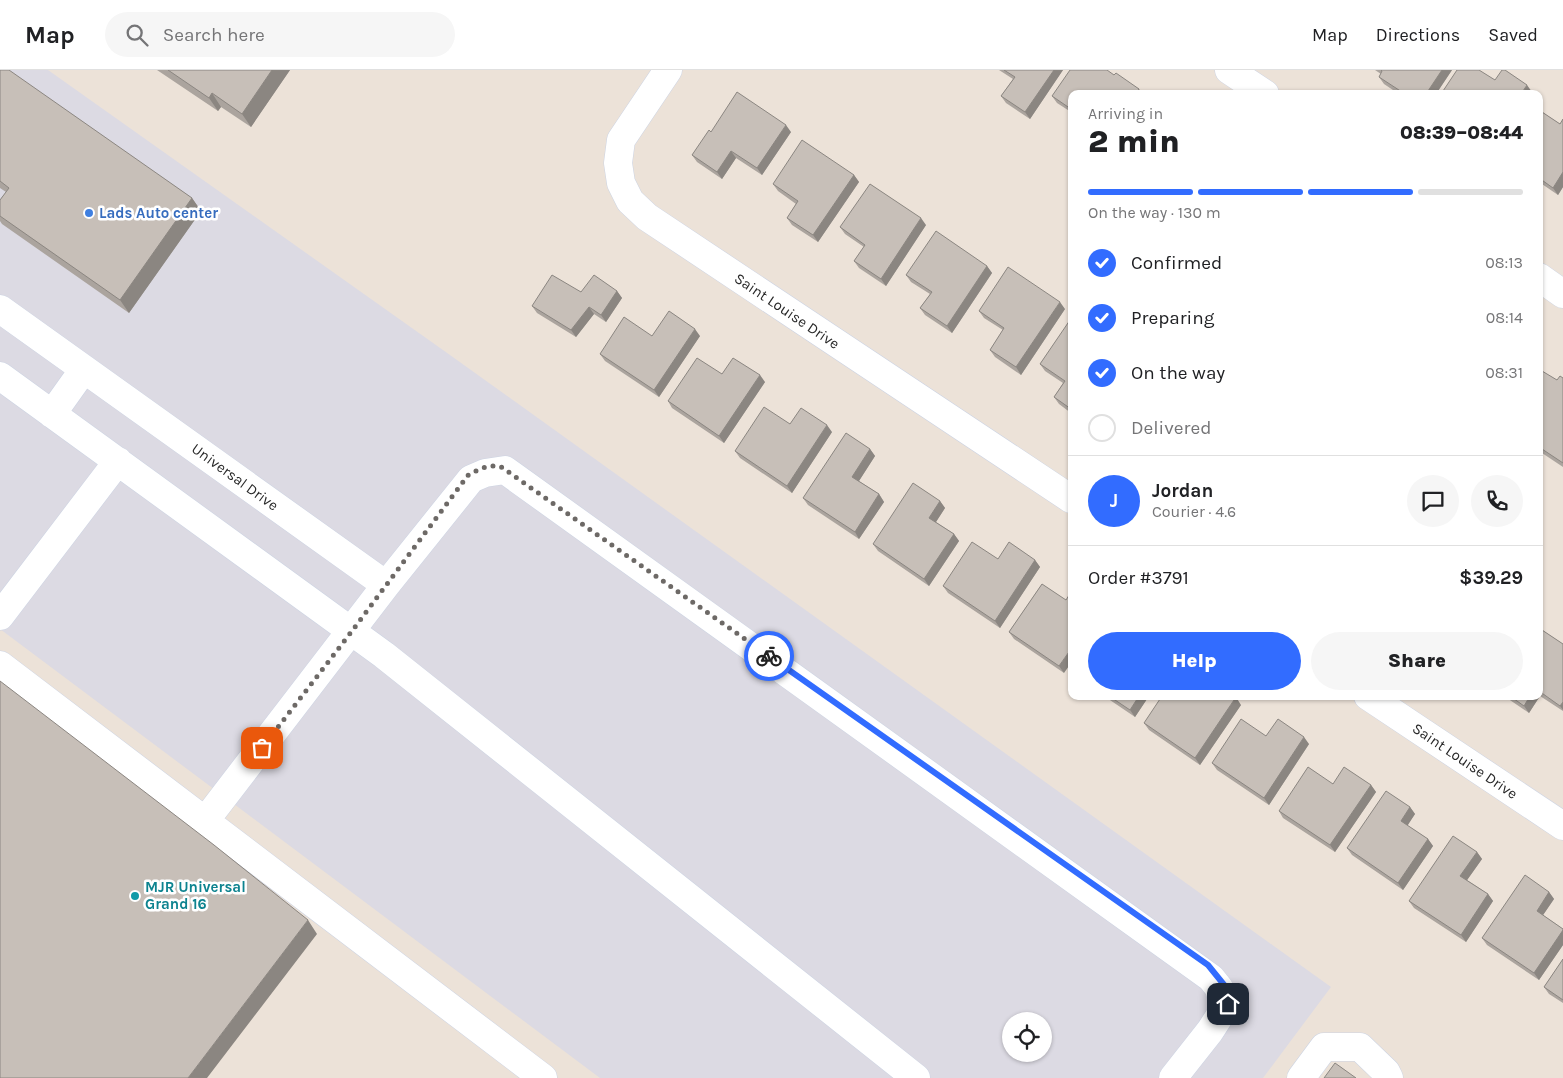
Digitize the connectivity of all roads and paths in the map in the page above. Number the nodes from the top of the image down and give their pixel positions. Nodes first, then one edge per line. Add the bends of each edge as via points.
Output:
1 (668, 70) edge
2 (1230, 70) edge
3 (1259, 90) edge
4 (1543, 280) edge
5 (1563, 294) edge
6 (0, 309) edge
7 (84, 369) junction
8 (0, 376) edge
9 (52, 414) junction
10 (118, 461) junction
11 (1068, 498) edge
12 (386, 585) junction
13 (0, 616) edge
14 (352, 631) junction
15 (0, 665) edge
16 (1374, 700) edge
17 (205, 821) junction
18 (1563, 826) edge
19 (543, 1078) edge
20 (916, 1078) edge
21 (1172, 1078) edge
22 (1301, 1078) edge
23 (1389, 1078) edge

1 - 11 street, Saint Louise Drive via 621,140 618,163 621,183 630,201 646,217
2 - 3 street
4 - 5 street
6 - 7 street, Universal Drive
7 - 9 street
7 - 12 street, Universal Drive
8 - 9 street
9 - 10 street
10 - 13 street
10 - 14 street
12 - 14 street
12 - 21 street via 471,479 505,470 1211,978 1222,999 1220,1014
14 - 17 street
14 - 20 street
15 - 17 street
16 - 18 street, Saint Louise Drive
17 - 19 street
22 - 23 street via 1324,1047 1360,1047

